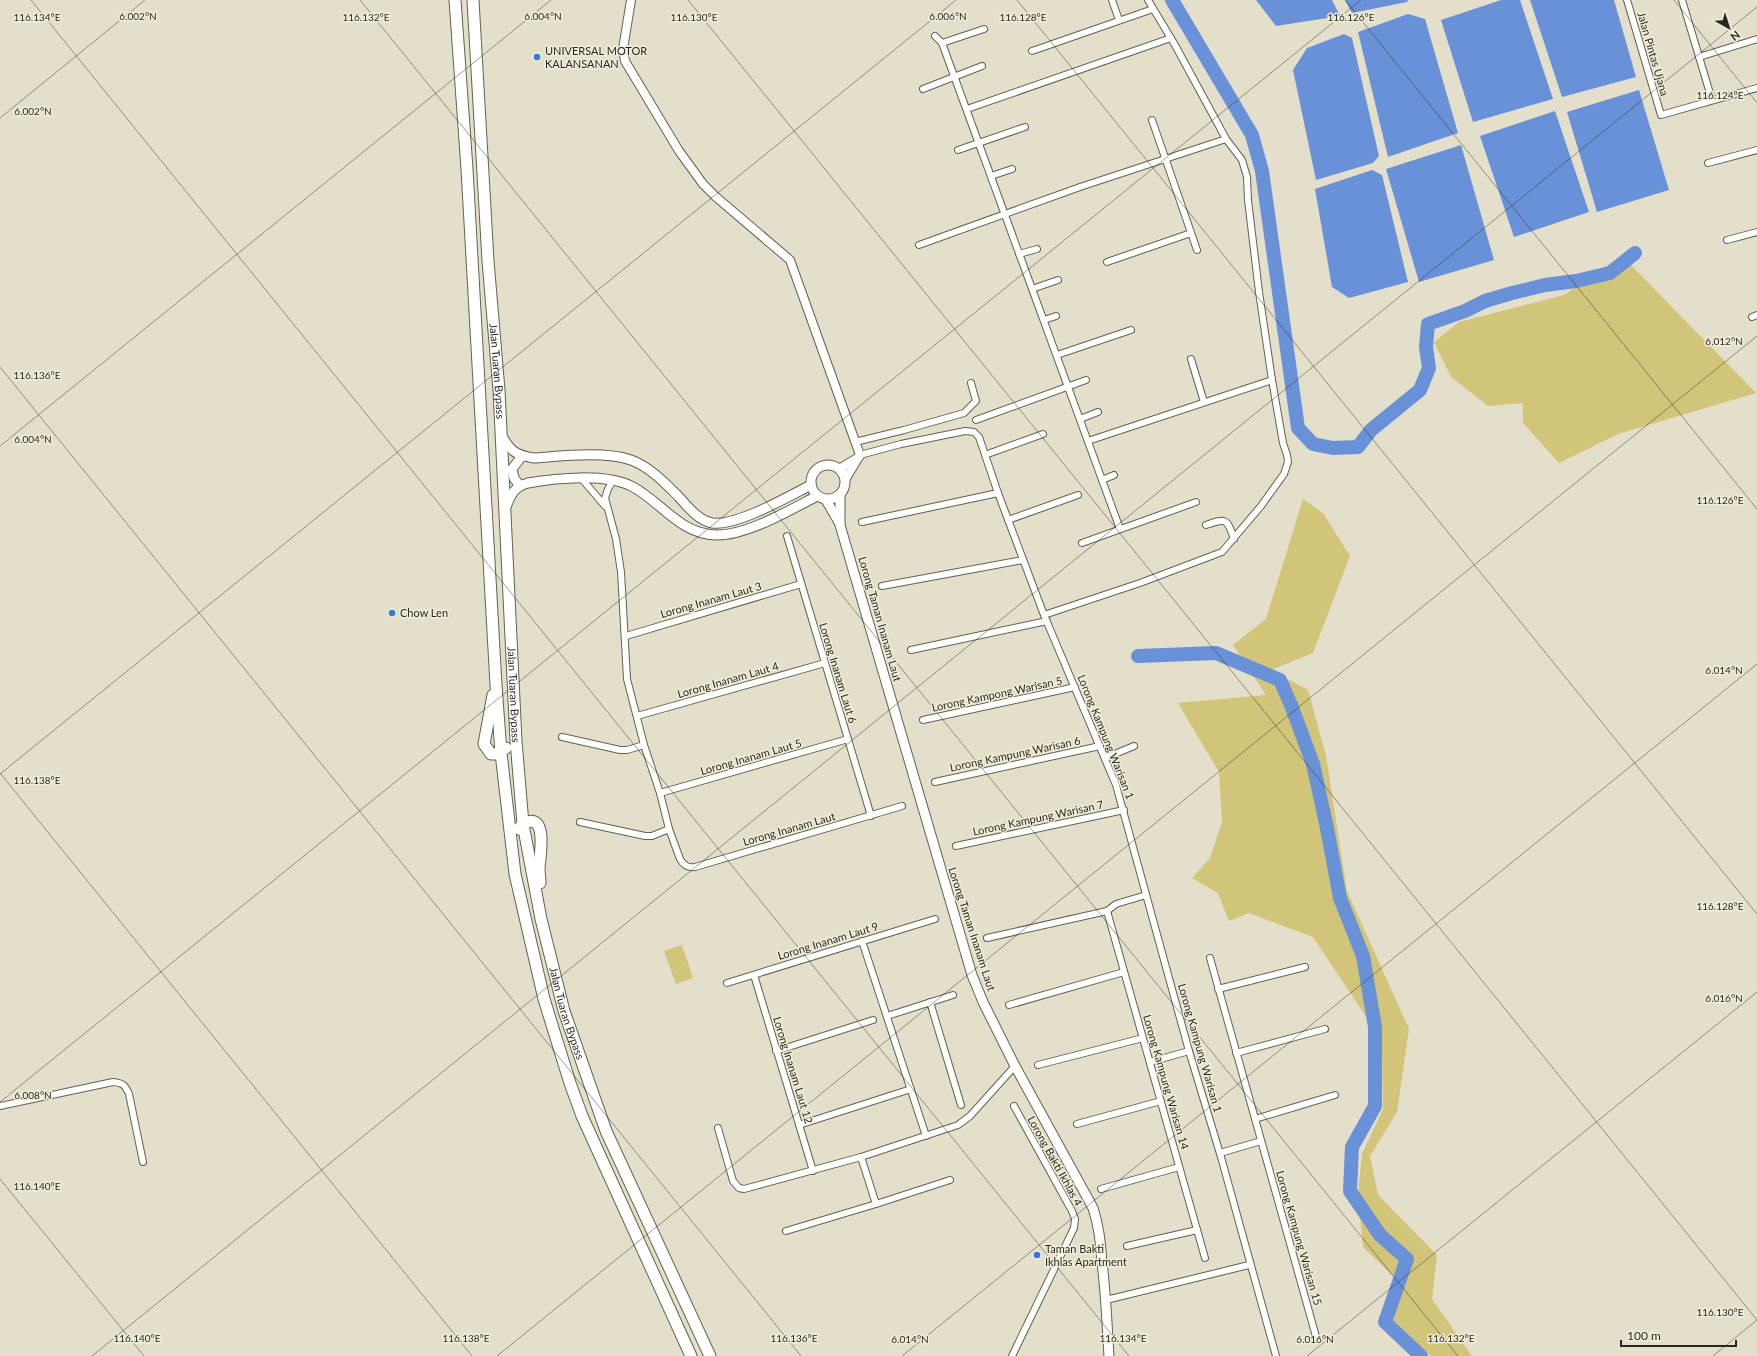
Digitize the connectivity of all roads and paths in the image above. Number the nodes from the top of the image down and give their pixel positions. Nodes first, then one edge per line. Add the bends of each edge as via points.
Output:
1 (455, 0) edge
2 (473, 0) edge
3 (631, 0) edge
4 (1112, 0) edge
5 (1148, 0) edge
6 (1627, 0) edge
7 (1682, 0) edge
8 (1153, 9) junction
9 (1119, 20) junction
10 (984, 29) dead end
11 (935, 36) dead end
12 (1171, 38) junction
13 (1757, 38) edge
14 (942, 43) junction
15 (1032, 51) dead end
16 (1699, 57) junction
17 (982, 66) dead end
18 (954, 77) junction
19 (1757, 88) edge
20 (924, 89) dead end
21 (1712, 100) junction
22 (967, 109) junction
23 (1152, 120) dead end
24 (1026, 126) dead end
25 (1226, 139) junction
26 (979, 143) junction
27 (958, 150) dead end
28 (1757, 150) edge
29 (1166, 159) junction
30 (1708, 163) dead end
31 (1012, 168) dead end
32 (991, 176) junction
33 (1004, 213) junction
34 (1757, 232) edge
35 (1191, 233) junction
36 (1727, 240) dead end
37 (919, 245) dead end
38 (1037, 249) dead end
39 (1197, 250) dead end
40 (1019, 254) junction
41 (1107, 262) dead end
42 (1058, 280) dead end
43 (1032, 289) junction
44 (1056, 316) dead end
45 (1044, 320) junction
46 (1131, 330) dead end
47 (1057, 355) junction
48 (1191, 359) dead end
49 (1086, 380) dead end
50 (1272, 380) junction
51 (971, 383) dead end
52 (1068, 388) junction
53 (1204, 402) junction
54 (1098, 412) dead end
55 (1080, 419) junction
56 (976, 420) dead end
57 (500, 431) junction
58 (1043, 434) dead end
59 (1088, 441) junction
60 (855, 442) junction
61 (985, 455) junction
62 (522, 456) junction
63 (860, 456) junction
64 (839, 469) junction
65 (1114, 476) dead end
66 (581, 478) junction
67 (845, 480) junction
68 (1102, 480) junction
69 (613, 481) junction
70 (811, 485) junction
71 (520, 486) junction
72 (998, 494) junction
73 (840, 495) junction
74 (1078, 495) dead end
75 (817, 496) junction
76 (826, 500) junction
77 (1196, 502) dead end
78 (506, 507) junction
79 (606, 507) junction
80 (1008, 520) junction
81 (862, 522) dead end
82 (840, 525) junction
83 (1206, 525) dead end
84 (1120, 529) junction
85 (787, 536) dead end
86 (1234, 539) junction
87 (1082, 543) dead end
88 (1023, 560) junction
89 (801, 584) junction
90 (882, 586) dead end
91 (1045, 618) junction
92 (626, 636) junction
93 (911, 650) dead end
94 (825, 663) junction
95 (496, 685) junction
96 (1075, 687) junction
97 (637, 716) junction
98 (923, 720) dead end
99 (562, 736) dead end
100 (848, 739) junction
101 (516, 741) junction
102 (644, 744) junction
103 (1100, 746) junction
104 (1134, 746) dead end
105 (501, 752) junction
106 (1105, 758) junction
107 (935, 782) dead end
108 (660, 793) junction
109 (902, 806) dead end
110 (1124, 810) junction
111 (871, 816) junction
112 (580, 822) dead end
113 (523, 824) junction
114 (669, 829) junction
115 (956, 846) dead end
116 (515, 874) junction
117 (1146, 895) junction
118 (1107, 911) junction
119 (935, 918) dead end
120 (541, 919) junction
121 (987, 938) dead end
122 (862, 941) junction
123 (1210, 958) dead end
124 (1305, 967) dead end
125 (1124, 972) junction
126 (754, 975) junction
127 (726, 983) dead end
128 (1218, 989) junction
129 (952, 995) dead end
130 (930, 1002) junction
131 (1009, 1005) dead end
132 (887, 1016) junction
133 (873, 1020) dead end
134 (1324, 1029) dead end
135 (1143, 1038) junction
136 (776, 1051) junction
137 (1189, 1051) junction
138 (1236, 1053) junction
139 (1150, 1062) junction
140 (1038, 1065) dead end
141 (1015, 1066) junction
142 (911, 1089) junction
143 (1335, 1095) dead end
144 (1161, 1101) junction
145 (961, 1105) dead end
146 (0, 1106) edge
147 (1014, 1106) dead end
148 (1255, 1119) junction
149 (1077, 1124) dead end
150 (799, 1125) junction
151 (718, 1128) dead end
152 (926, 1136) junction
153 (1261, 1141) junction
154 (1220, 1153) junction
155 (861, 1157) junction
156 (143, 1162) dead end
157 (1179, 1168) junction
158 (813, 1171) junction
159 (950, 1180) dead end
160 (1101, 1189) dead end
161 (876, 1204) junction
162 (1197, 1230) junction
163 (786, 1231) dead end
164 (1127, 1246) dead end
165 (1205, 1258) dead end
166 (1250, 1265) junction
167 (1106, 1300) junction
168 (1317, 1340) dead end
169 (691, 1356) edge
170 (710, 1356) edge
171 (1012, 1356) edge
172 (1109, 1356) edge
173 (1276, 1356) edge

1 - 95 highway, Jalan Tuaran Bypass
2 - 57 highway, Jalan Tuaran Bypass
3 - 60 street via 623,49 625,61 679,151 703,184 790,260
4 - 9 street
5 - 8 street
6 - 21 street, Jalan Pintas Ujana via 1661,115
7 - 16 street
8 - 9 street
8 - 12 street
9 - 15 street
10 - 14 street
11 - 14 street
12 - 22 street
12 - 25 street
13 - 16 street
14 - 18 street
16 - 21 street
17 - 18 street
18 - 20 street
18 - 22 street
19 - 21 street
22 - 26 street
23 - 29 street
24 - 26 street
25 - 29 street
25 - 50 street via 1242,160 1247,177 1259,292
26 - 27 street
26 - 32 street
28 - 30 street
29 - 33 street
29 - 35 street
31 - 32 street
32 - 33 street
33 - 37 street
33 - 40 street
34 - 36 street
35 - 39 street
35 - 41 street
38 - 40 street
40 - 43 street
42 - 43 street
43 - 45 street
44 - 45 street
45 - 47 street
46 - 47 street
47 - 52 street
48 - 53 street
49 - 52 street
50 - 53 street
50 - 86 street via 1287,455 1287,468
51 - 60 street via 976,401 964,412
52 - 55 street
52 - 56 street
53 - 59 street
54 - 55 street
55 - 59 street
57 - 62 main road via 510,448
57 - 78 highway, Jalan Tuaran Bypass
58 - 61 street
59 - 68 street
60 - 63 street
61 - 63 street, Lorong Kampung Warisan 1 via 979,437 971,431
61 - 72 street, Lorong Kampung Warisan 1
62 - 70 main road via 534,458 609,455 631,460 650,470 696,516 712,523 730,522
62 - 71 main road via 512,469 514,478
63 - 64 street, Lorong Kampung Warisan 1
63 - 67 street
64 - 67 main road
64 - 70 main road via 829,465 819,467 812,474
65 - 68 street
66 - 69 main road
66 - 71 main road via 539,481
66 - 79 street
67 - 73 main road
68 - 84 street
69 - 75 main road via 633,487 692,530 714,535 747,529
69 - 79 street via 606,493
70 - 75 main road
71 - 78 main road via 510,495
72 - 80 street, Lorong Kampung Warisan 1
72 - 81 street
73 - 76 main road
73 - 82 main road, Lorong Taman Inanam Laut
74 - 80 street
75 - 76 main road
76 - 82 main road
77 - 84 street
78 - 101 highway, Jalan Tuaran Bypass
79 - 92 street via 621,572
80 - 88 street, Lorong Kampung Warisan 1
82 - 141 main road, Lorong Taman Inanam Laut via 968,963 983,1002
83 - 86 street via 1220,520 1226,521
84 - 87 street
85 - 89 street, Lorong Inanam Laut 6
86 - 91 street via 1227,548 1216,555
88 - 90 street
88 - 91 street, Lorong Kampung Warisan 1
89 - 92 street, Lorong Inanam Laut 3
89 - 94 street, Lorong Inanam Laut 6
91 - 93 street
91 - 96 street, Lorong Kampung Warisan 1
92 - 97 street via 627,679
94 - 97 street, Lorong Inanam Laut 4
94 - 100 street, Lorong Inanam Laut 6
95 - 105 highway, Jalan Tuaran Bypass
95 - 105 highway via 484,744 491,754
96 - 98 street, Lorong Kampong Warisan 5
96 - 103 street, Lorong Kampung Warisan 1
97 - 102 street
99 - 102 street via 620,750
100 - 108 street, Lorong Inanam Laut 5
100 - 111 street, Lorong Inanam Laut 6
101 - 105 highway
101 - 113 highway, Jalan Tuaran Bypass
102 - 108 street
103 - 106 street, Lorong Kampung Warisan 1
103 - 107 street, Lorong Kampung Warisan 6
104 - 106 street
105 - 116 highway, Jalan Tuaran Bypass
106 - 110 street, Lorong Kampung Warisan 1
108 - 114 street
109 - 111 street, Lorong Inanam Laut
110 - 115 street, Lorong Kampung Warisan 7
110 - 117 street, Lorong Kampung Warisan 1
111 - 114 street, Lorong Inanam Laut via 696,867 686,866 680,860
112 - 114 street via 645,836
113 - 116 highway via 518,830
113 - 120 highway, Jalan Tuaran Bypass
113 - 120 highway via 532,821 537,825 542,840 539,869
116 - 169 highway, Jalan Tuaran Bypass via 544,999 570,1083 591,1137
117 - 118 street via 1116,904
117 - 137 street, Lorong Kampung Warisan 1
118 - 121 street
118 - 125 street, Lorong Kampung Warisan 14
119 - 122 street, Lorong Inanam Laut 9
120 - 170 highway, Jalan Tuaran Bypass via 564,1011 606,1131
122 - 126 street, Lorong Inanam Laut 9
122 - 132 street
123 - 128 street, Lorong Kampung Warisan 15
124 - 128 street
125 - 131 street
125 - 135 street, Lorong Kampung Warisan 14
126 - 127 street, Lorong Inanam Laut 9
126 - 136 street, Lorong Inanam Laut 12
128 - 138 street, Lorong Kampung Warisan 15
129 - 130 street
130 - 132 street
130 - 145 street
132 - 142 street
133 - 136 street
134 - 138 street
135 - 139 street, Lorong Kampung Warisan 14
135 - 140 street
136 - 150 street, Lorong Inanam Laut 12
137 - 139 street
137 - 154 street, Lorong Kampung Warisan 1
138 - 148 street, Lorong Kampung Warisan 15
139 - 144 street, Lorong Kampung Warisan 14
141 - 152 street via 964,1121 952,1128
141 - 167 main road, Lorong Taman Inanam Laut via 1093,1208 1099,1233
142 - 150 street
142 - 152 street
143 - 148 street
144 - 149 street
144 - 157 street, Lorong Kampung Warisan 14
146 - 156 street via 113,1082 121,1083 129,1094
147 - 171 street, Lorong Bakti Ikhlas 4 via 1075,1218 1074,1228
148 - 153 street, Lorong Kampung Warisan 15
150 - 158 street, Lorong Inanam Laut 12
151 - 158 street via 736,1186 744,1189
152 - 155 street
153 - 154 street
153 - 168 street, Lorong Kampung Warisan 15
154 - 166 street, Lorong Kampung Warisan 1
155 - 158 street
155 - 161 street
157 - 160 street
157 - 162 street, Lorong Kampung Warisan 14
159 - 161 street
161 - 163 street
162 - 164 street
162 - 165 street, Lorong Kampung Warisan 14
166 - 167 street
166 - 173 street, Lorong Kampung Warisan 1
167 - 172 main road, Lorong Taman Inanam Laut

